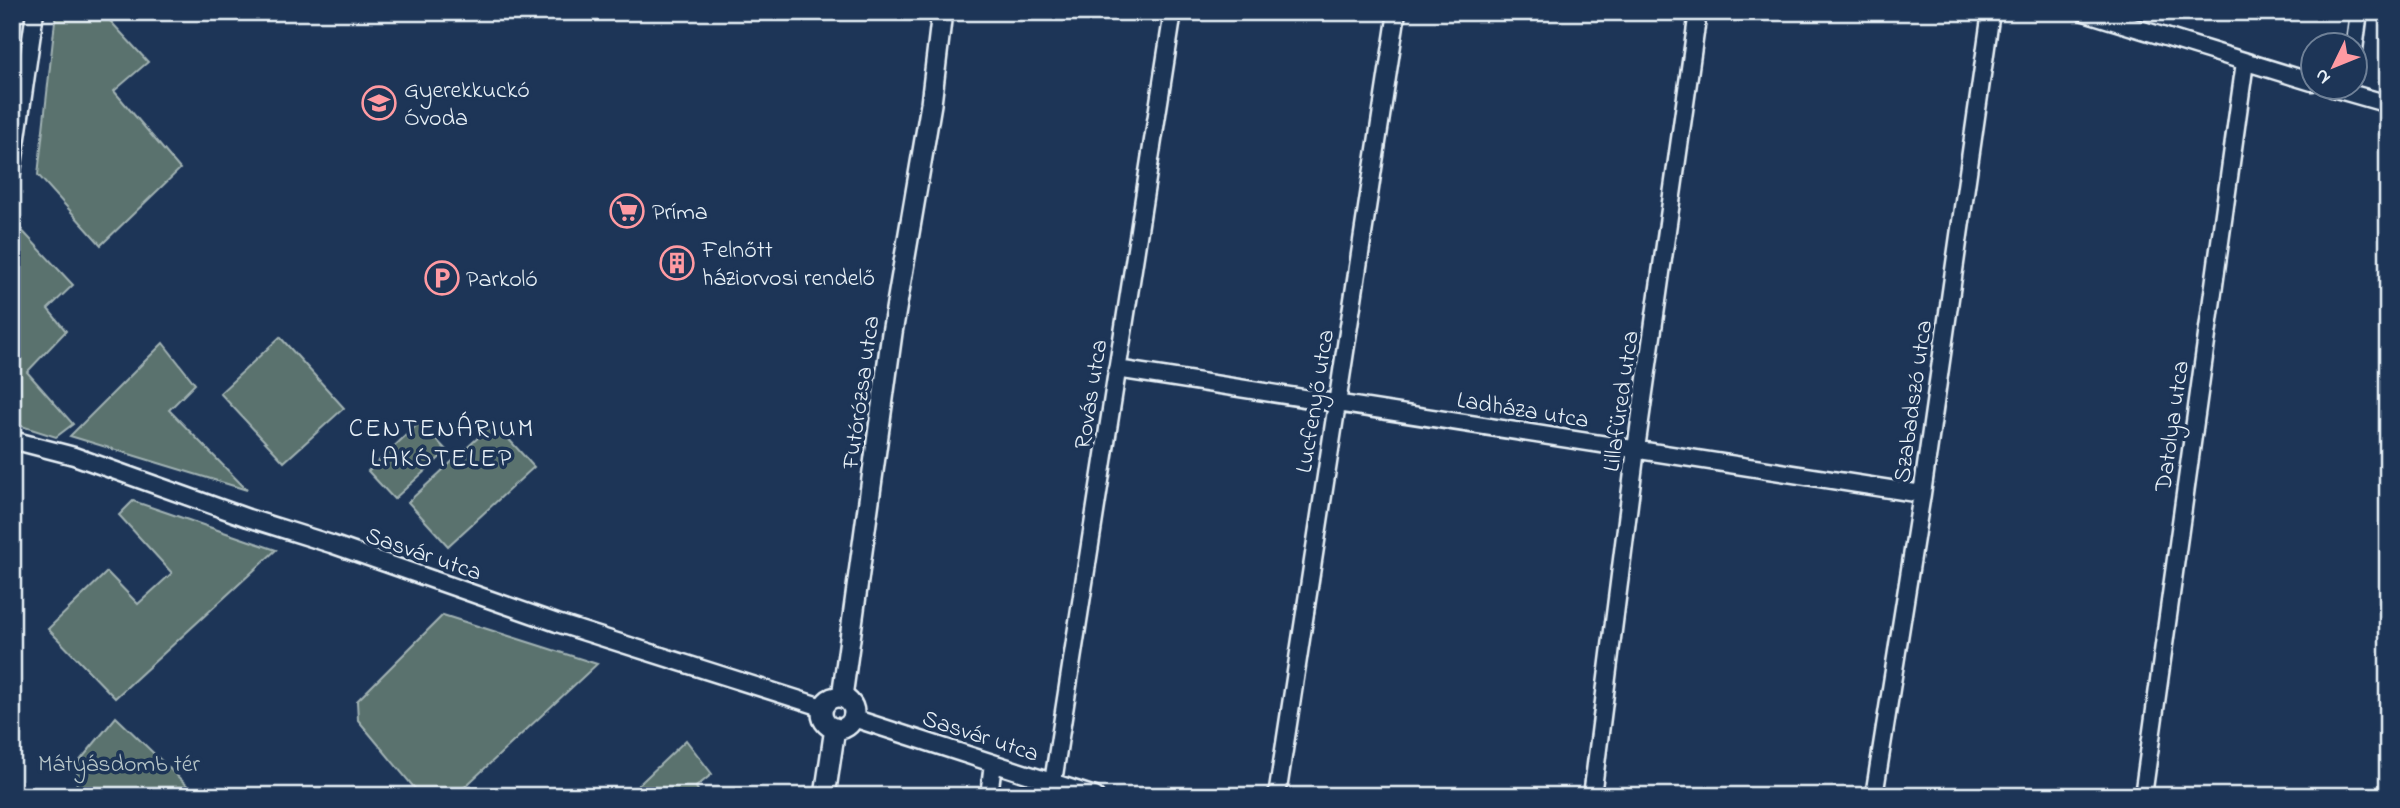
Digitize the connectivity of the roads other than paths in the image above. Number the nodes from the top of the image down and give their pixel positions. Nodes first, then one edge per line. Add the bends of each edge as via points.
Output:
1 (35, 12) edge
2 (942, 12) edge
3 (1173, 12) edge
4 (1397, 12) edge
5 (1698, 12) edge
6 (1991, 12) edge
7 (2084, 12) edge
8 (2359, 12) edge
9 (2126, 19) edge
10 (2356, 32) edge
11 (2245, 62) junction
12 (2298, 78) edge
13 (2368, 97) edge
14 (2388, 104) edge
15 (12, 172) edge
16 (1117, 369) junction
17 (1337, 403) junction
18 (12, 440) edge
19 (1636, 449) junction
20 (1922, 494) junction
21 (842, 697) junction
22 (822, 707) junction
23 (853, 718) junction
24 (835, 728) junction
25 (993, 763) junction
26 (1053, 782) junction
27 (825, 796) edge
28 (989, 796) edge
29 (1095, 796) edge
30 (1277, 796) edge
31 (1592, 796) edge
32 (1874, 796) edge
33 (2143, 796) edge

1 - 15 street
2 - 21 street, Futórózsa utca
3 - 16 street, Rovás utca
4 - 17 street, Lucfenyő utca
5 - 19 street, Lillafüred utca
6 - 20 street, Szabadszó utca
7 - 9 street
8 - 10 street
9 - 11 street
11 - 12 street
11 - 33 street, Datolya utca
13 - 14 street
16 - 17 street, Ladháza utca
16 - 26 street, Rovás utca
17 - 19 street, Ladháza utca
17 - 30 street, Lucfenyő utca
18 - 22 street, Sasvár utca via 74,456 557,623
19 - 20 street, Ladháza utca
19 - 31 street, Lillafüred utca
20 - 32 street, Szabadszó utca
21 - 22 street via 832,697
21 - 23 street via 851,703
22 - 24 street via 824,720
23 - 24 street via 848,725
23 - 25 street, Sasvár utca
24 - 27 street
25 - 26 street, Sasvár utca
25 - 28 street
26 - 29 street, Sasvár utca

